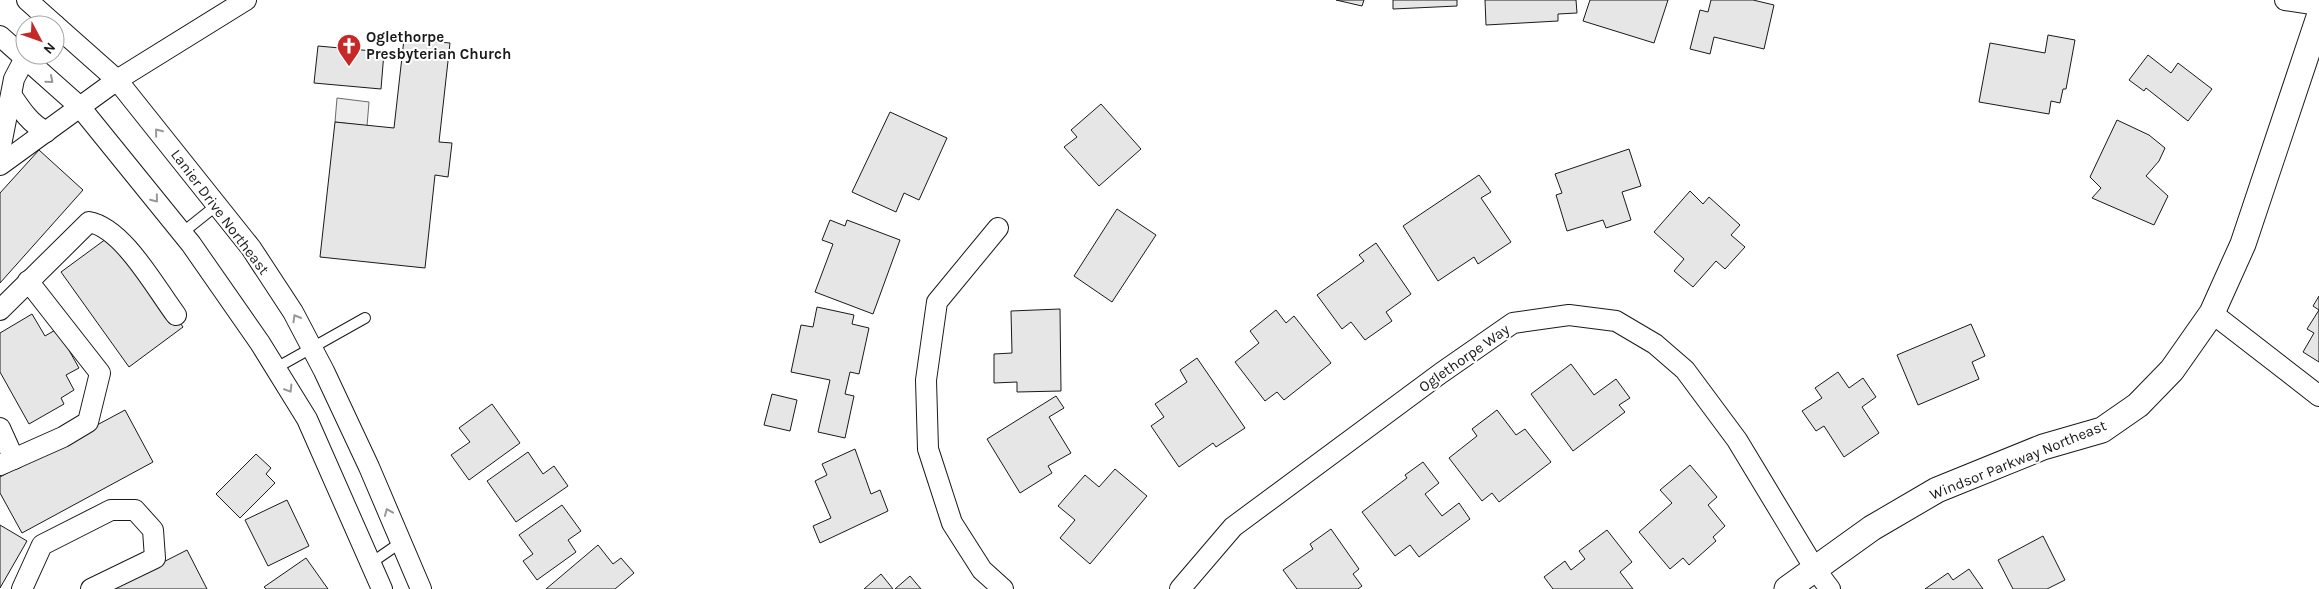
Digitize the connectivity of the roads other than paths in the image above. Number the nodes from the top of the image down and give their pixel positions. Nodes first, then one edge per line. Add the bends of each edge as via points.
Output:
1 (27, 0) edge
2 (246, 0) edge
3 (2285, 0) edge
4 (2319, 5) edge
5 (44, 15) edge
6 (2319, 17) edge
7 (65, 34) edge
8 (0, 36) edge
9 (15, 49) edge
10 (21, 65) edge
11 (33, 65) edge
12 (117, 80) junction
13 (12, 96) junction
14 (80, 107) junction
15 (46, 132) junction
16 (0, 150) edge
17 (0, 165) edge
18 (217, 205) junction
19 (998, 228) dead end
20 (182, 233) junction
21 (28, 281) junction
22 (0, 310) edge
23 (2212, 313) junction
24 (176, 315) dead end
25 (365, 318) dead end
26 (312, 348) junction
27 (276, 368) junction
28 (2319, 396) edge
29 (0, 428) edge
30 (7, 462) edge
31 (400, 544) junction
32 (370, 563) junction
33 (1815, 569) junction
34 (22, 589) edge
35 (91, 589) edge
36 (382, 589) edge
37 (421, 589) edge
38 (1003, 589) edge
39 (1180, 589) edge
40 (1787, 589) edge
41 (1830, 589) edge

1 - 5 street, Lanier Drive Northeast
2 - 12 street
3 - 4 street
6 - 23 street, Windsor Parkway Northeast via 2243,244
7 - 12 street, Lanier Drive Northeast
8 - 9 street
10 - 13 street via 14,79
11 -> 14 street
12 - 14 street
18 -> 12 street, Lanier Drive Northeast
13 - 15 street via 28,119
13 - 16 street
14 - 15 street
14 -> 20 street
15 - 17 street
18 - 20 lane
26 -> 18 street, Lanier Drive Northeast via 251,248
19 - 38 street via 937,302 926,380 928,450 952,523 982,570
20 - 27 street
21 - 22 street
21 - 24 street via 89,222 98,223 120,238
21 - 30 street via 100,373 88,422
23 - 28 street
23 - 33 street, Windsor Parkway Northeast via 2172,370 2138,405 2102,430 2044,448 1937,490 1872,528
25 - 26 lane
26 - 27 lane
31 -> 26 street, Lanier Drive Northeast via 369,467
27 -> 32 street via 308,419
29 - 30 street
31 - 32 lane
31 - 37 street, Lanier Drive Northeast
32 - 36 street
33 - 39 street, Oglethorpe Way via 1737,440 1685,370 1655,344 1616,321 1569,315 1513,322 1233,527
33 - 40 street, Windsor Parkway Northeast
33 - 41 street, Oglethorpe Way
34 - 35 street via 42,545 112,510 135,510 153,530 155,558

